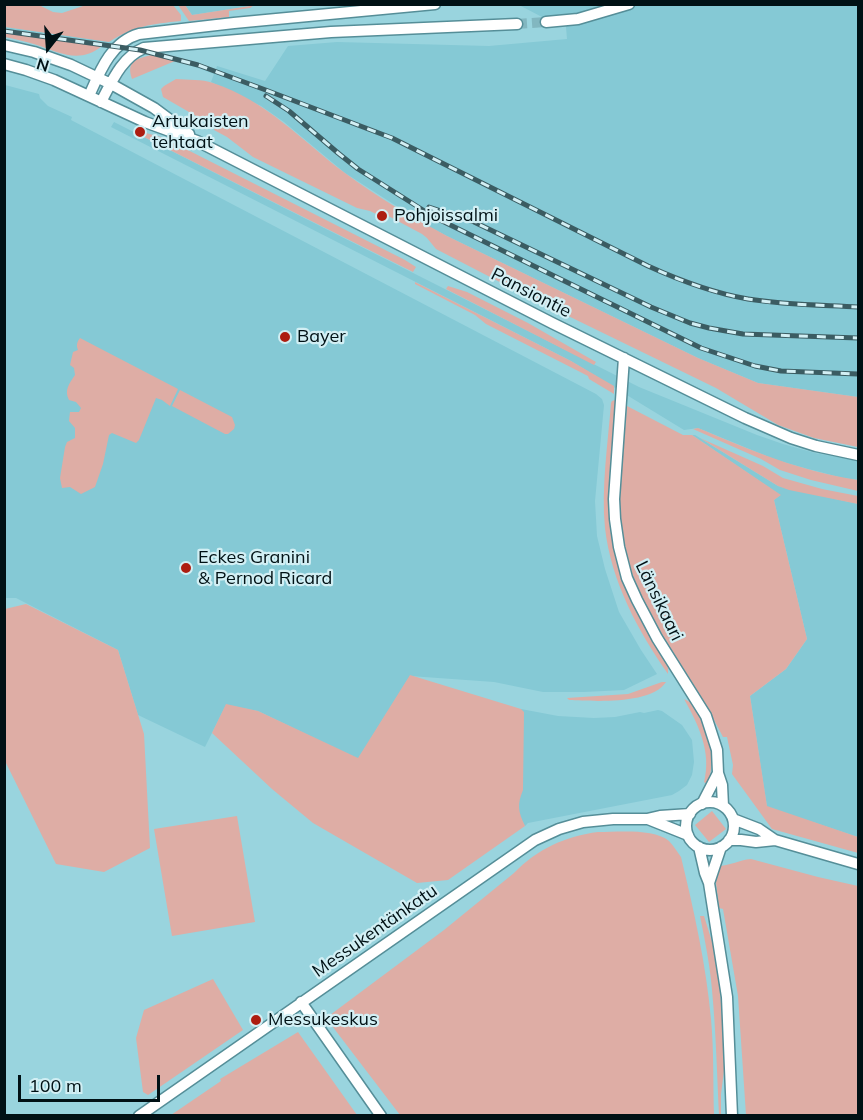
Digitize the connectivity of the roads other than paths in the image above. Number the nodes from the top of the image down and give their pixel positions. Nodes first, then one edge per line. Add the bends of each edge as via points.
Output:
1 (435, 4) edge
2 (629, 4) edge
3 (546, 22) tunnel mouth
4 (517, 24) tunnel mouth
5 (4, 45) edge
6 (4, 64) edge
7 (97, 77) junction
8 (111, 84) junction
9 (89, 96) junction
10 (101, 102) junction
11 (197, 141) junction
12 (624, 358) junction
13 (858, 455) edge
14 (718, 773) junction
15 (702, 804) junction
16 (723, 806) junction
17 (690, 814) junction
18 (647, 819) junction
19 (733, 819) junction
20 (688, 835) junction
21 (775, 840) junction
22 (725, 844) junction
23 (699, 847) junction
24 (858, 864) edge
25 (709, 883) junction
26 (301, 1002) junction
27 (139, 1116) edge
28 (381, 1116) edge
29 (732, 1116) edge

1 - 7 street via 139,34 120,43
2 - 3 street via 578,19
4 - 8 street via 332,32 154,46 133,54
5 - 7 street, Pansiontie via 49,57
6 - 9 street, Pansiontie via 40,74
7 - 8 street, Pansiontie
7 - 9 street
8 - 10 street
8 - 11 street, Pansiontie via 154,108
9 - 10 street, Pansiontie
10 - 11 street, Pansiontie
11 - 12 street, Pansiontie
12 - 13 street, Pansiontie via 782,434
12 - 14 street, Länsikaari via 615,498 620,555 643,613 706,716 717,750
14 - 15 street
14 - 16 street, Länsikaari
15 - 16 street via 713,802
15 - 17 street
16 - 19 street
17 - 18 street, Messukentänkatu
17 - 20 street
18 - 20 street, Messukentänkatu
18 - 26 street, Messukentänkatu via 583,822 535,840
19 - 21 street
19 - 22 street via 734,832
20 - 23 street
21 - 22 street
21 - 24 street
22 - 23 street via 708,850
22 - 25 street
23 - 25 street
25 - 29 street via 727,997
26 - 27 street, Messukentänkatu
26 - 28 street

